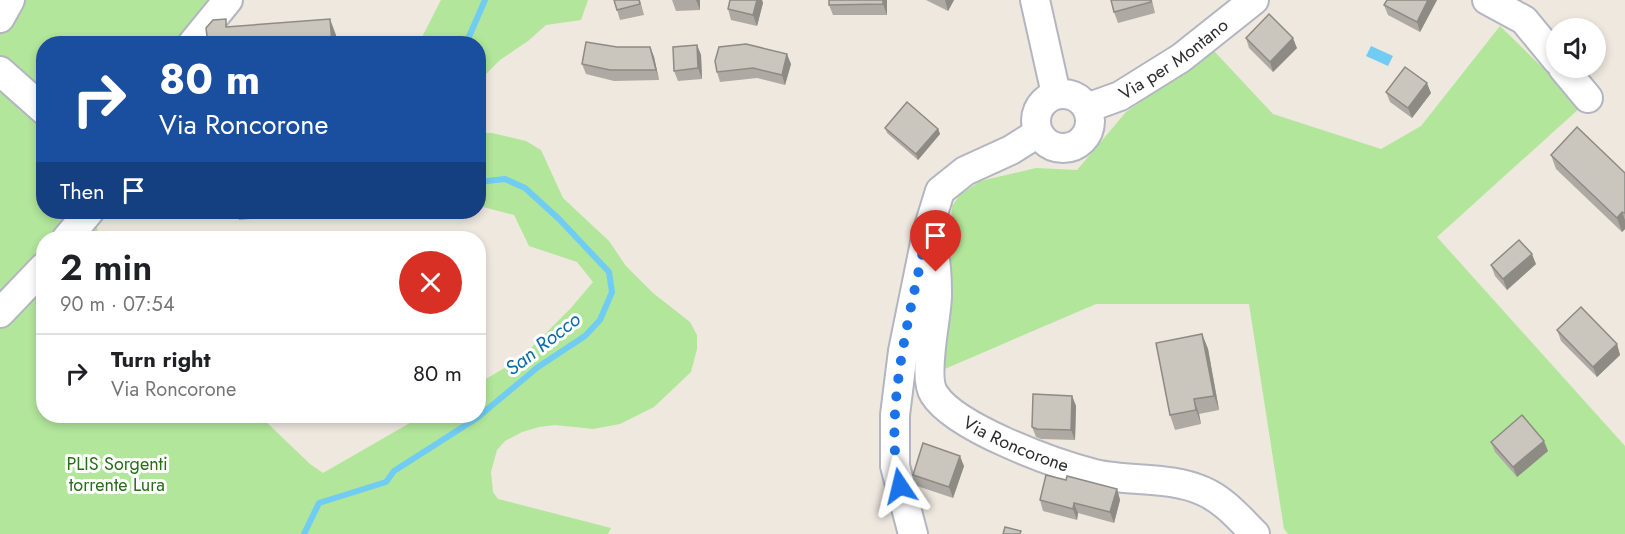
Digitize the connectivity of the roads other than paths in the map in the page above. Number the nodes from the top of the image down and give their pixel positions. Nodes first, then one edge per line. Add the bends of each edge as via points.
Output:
1 (10, 0) edge
2 (228, 0) edge
3 (1035, 0) edge
4 (1254, 0) edge
5 (1487, 0) edge
6 (0, 18) edge
7 (199, 36) edge
8 (1546, 47) edge
9 (0, 71) edge
10 (1571, 78) edge
11 (1056, 94) junction
12 (1588, 98) dead end
13 (36, 103) edge
14 (1087, 108) junction
15 (1038, 133) junction
16 (83, 219) edge
17 (73, 231) edge
18 (927, 232) junction
19 (36, 275) edge
20 (0, 313) edge
21 (913, 534) edge
22 (1255, 534) edge

1 - 6 street
2 - 7 street
3 - 11 street
4 - 14 street, Via per Montano via 1181,58 1120,96
5 - 8 street via 1524,20
9 - 13 street
10 - 12 street
11 - 14 street via 1068,94
11 - 15 street via 1038,110
14 - 15 street via 1088,132 1080,142 1057,148
15 - 18 street via 965,171 940,191
16 - 17 street
18 - 21 street via 903,351 895,415 895,466
18 - 22 street, Via Roncorone via 934,249 938,296 929,375 934,394 948,411 981,431 1095,474 1202,490 1218,499
19 - 20 street

